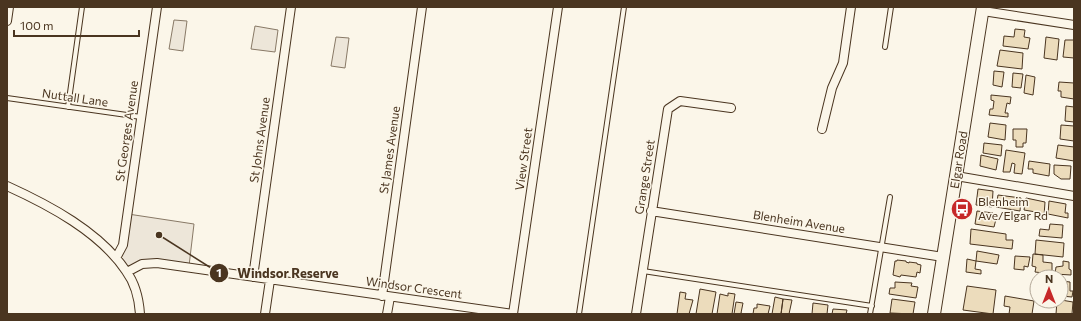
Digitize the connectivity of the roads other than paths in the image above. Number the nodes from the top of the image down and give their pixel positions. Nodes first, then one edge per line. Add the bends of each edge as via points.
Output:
1 (9, 7) edge
2 (82, 7) edge
3 (157, 7) edge
4 (291, 7) edge
5 (422, 7) edge
6 (558, 7) edge
7 (624, 7) edge
8 (851, 7) edge
9 (891, 7) edge
10 (983, 9) edge
11 (7, 21) edge
12 (1074, 25) edge
13 (885, 47) dead end
14 (7, 98) edge
15 (68, 107) junction
16 (731, 108) dead end
17 (141, 117) junction
18 (822, 129) dead end
19 (956, 176) junction
20 (7, 186) edge
21 (1074, 196) edge
22 (890, 197) dead end
23 (652, 211) junction
24 (882, 247) junction
25 (943, 257) junction
26 (116, 258) junction
27 (642, 271) junction
28 (127, 272) junction
29 (253, 277) junction
30 (270, 280) junction
31 (386, 296) junction
32 (872, 306) junction
33 (140, 314) edge
34 (265, 314) edge
35 (387, 314) edge
36 (510, 314) edge
37 (579, 314) edge
38 (636, 314) edge
39 (870, 314) edge
40 (934, 314) edge

1 - 11 street
2 - 15 lane
3 - 17 street, St Georges Avenue
4 - 29 street, St Johns Avenue
5 - 31 street, St James Avenue
6 - 36 street, View Street
7 - 37 lane
8 - 18 street via 843,63 832,88
9 - 13 lane
10 - 12 street
10 - 19 main road, Elgar Road
14 - 15 lane, Nuttall Lane
15 - 17 lane, Nuttall Lane
16 - 23 street, Grange Street via 680,101 668,109
17 - 26 street, St Georges Avenue via 122,245
19 - 21 street
19 - 25 main road, Elgar Road
20 - 26 street via 74,222
22 - 24 lane
23 - 24 street, Blenheim Avenue
23 - 27 street, Grange Street
24 - 25 street, Blenheim Avenue
24 - 32 lane
25 - 40 main road, Elgar Road
26 - 28 street
27 - 32 lane
27 - 38 street, Grange Street
28 - 29 street, Windsor Crescent via 142,264 157,263
28 - 33 street via 139,298
29 - 30 street, Windsor Crescent
30 - 31 street, Windsor Crescent
30 - 34 street
31 - 35 street, St James Avenue
31 - 36 street, Windsor Crescent
32 - 39 lane

